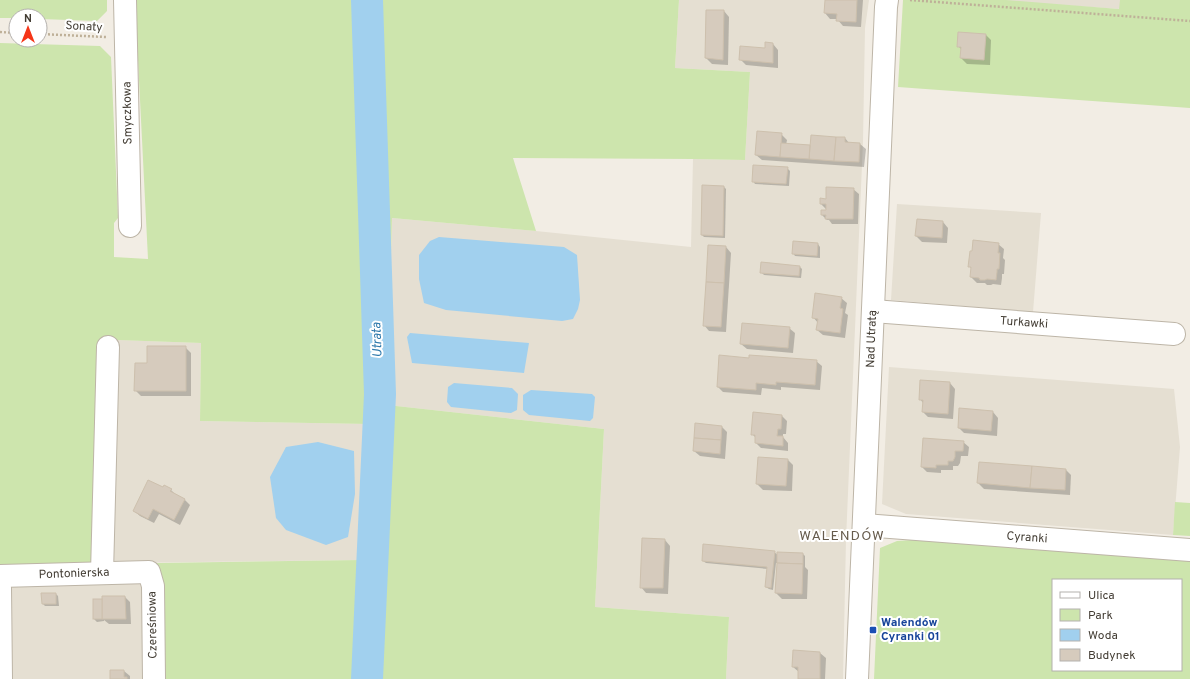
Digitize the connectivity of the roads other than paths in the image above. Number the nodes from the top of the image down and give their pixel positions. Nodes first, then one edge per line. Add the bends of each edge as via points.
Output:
1 (125, 0) edge
2 (887, 0) edge
3 (130, 226) dead end
4 (873, 311) junction
5 (1174, 334) dead end
6 (108, 347) dead end
7 (864, 525) junction
8 (1190, 550) edge
9 (149, 572) joint
10 (102, 573) junction
11 (0, 576) edge
12 (0, 588) edge
13 (1, 679) edge
14 (154, 679) edge
15 (857, 679) edge

1 - 3 street, Smyczkowa
2 - 4 street, Nad Utratą
4 - 5 street, Turkawki
4 - 7 street, Nad Utratą
6 - 10 street
7 - 8 street, Cyranki
7 - 15 street, Nad Utratą
9 - 10 street, Pontonierska
9 - 14 street, Czereśniowa via 153,586
10 - 11 street, Pontonierska
12 - 13 street

